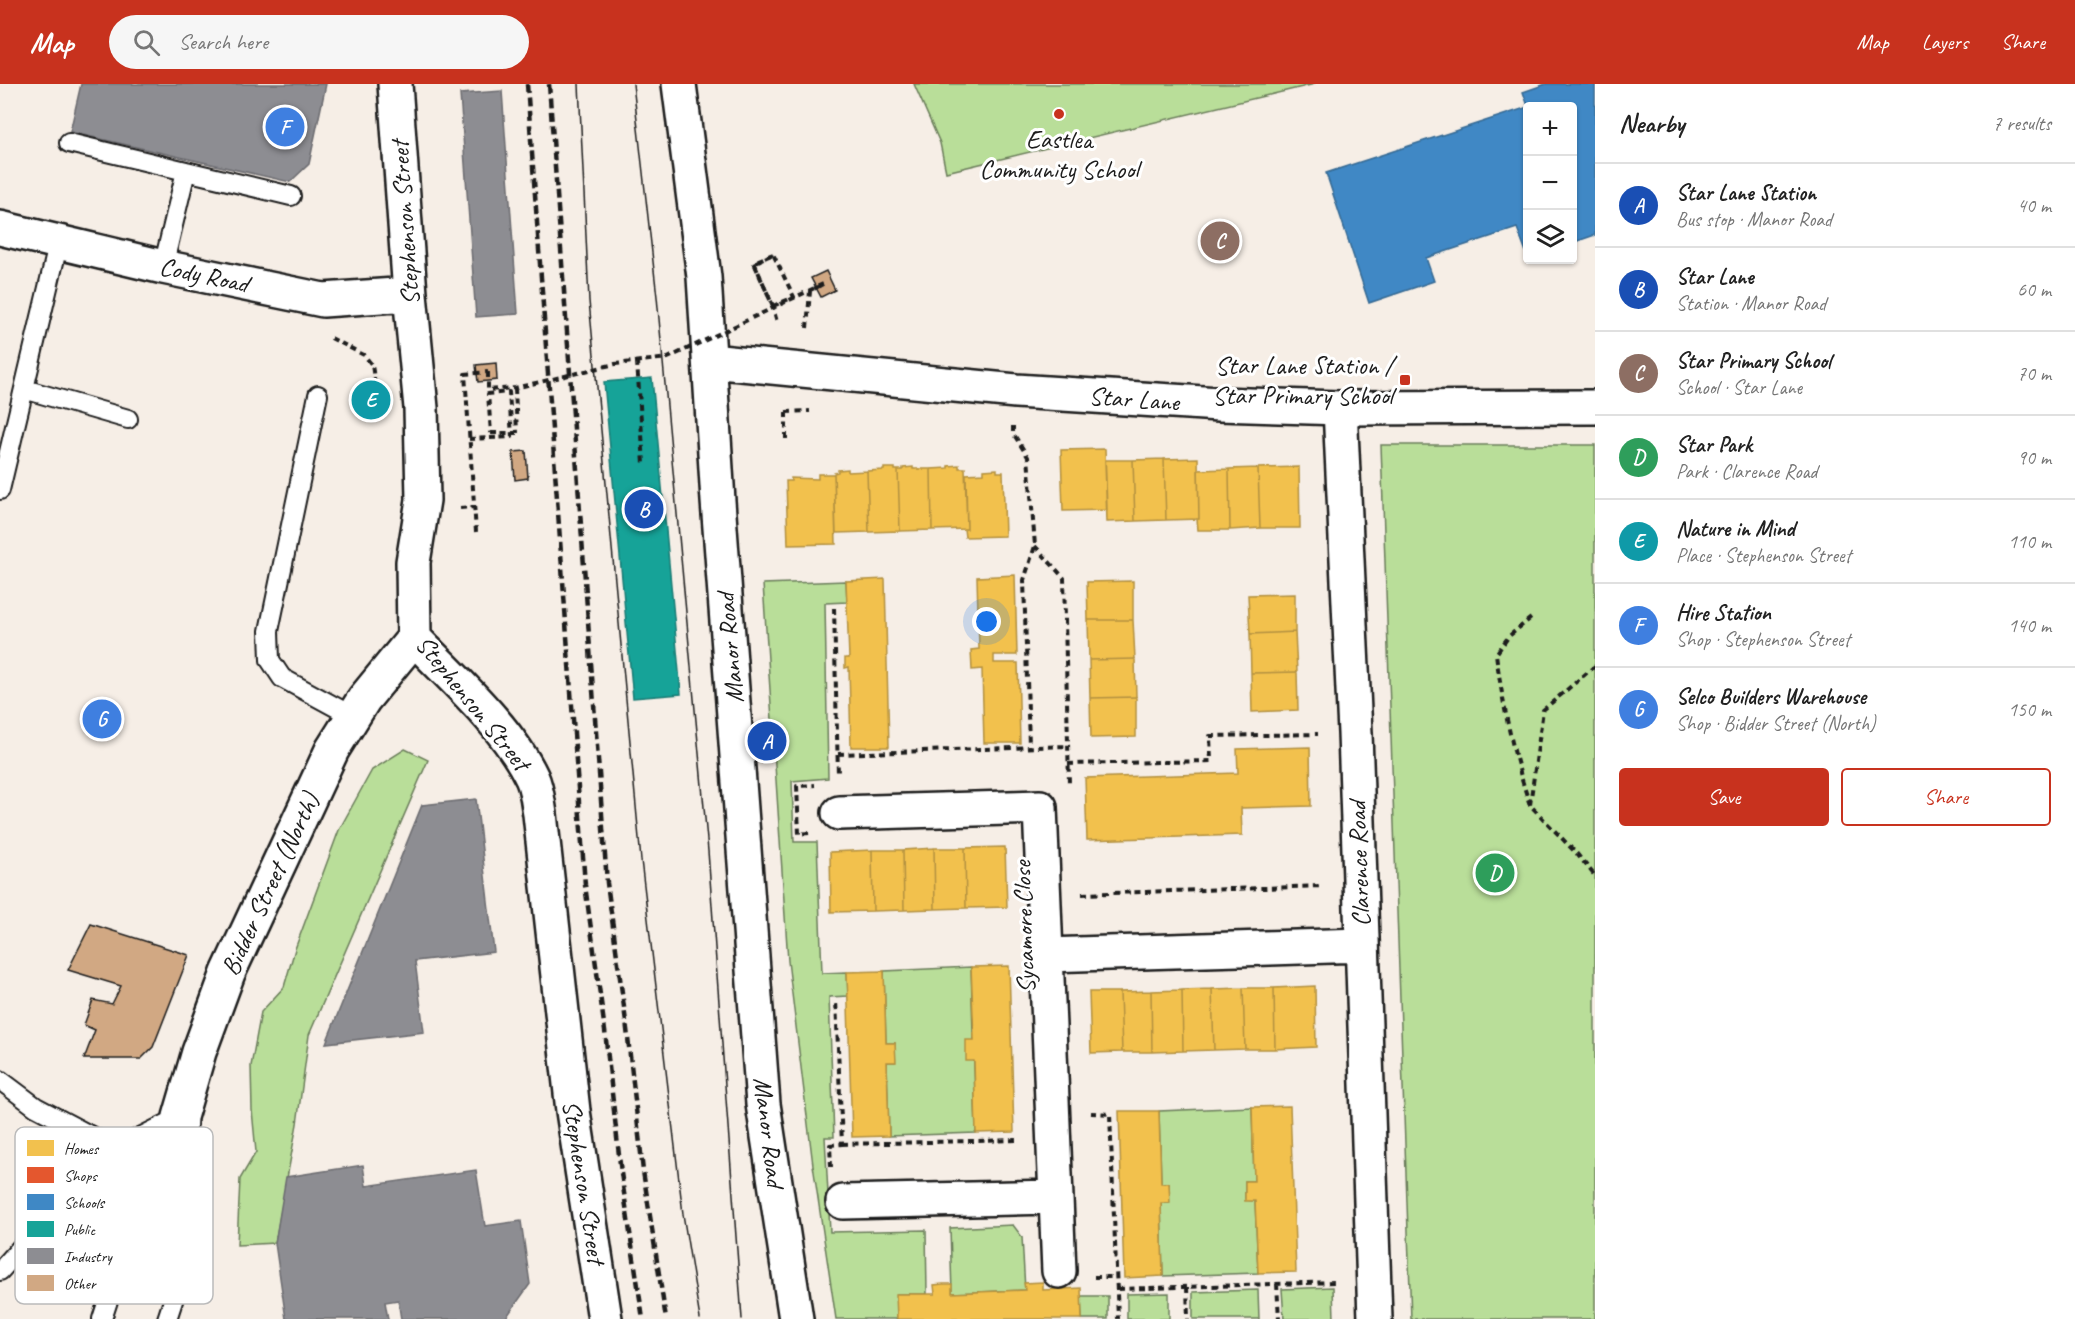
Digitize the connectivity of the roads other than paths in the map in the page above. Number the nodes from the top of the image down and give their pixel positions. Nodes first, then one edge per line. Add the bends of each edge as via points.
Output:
1 (394, 84) edge
2 (679, 84) edge
3 (69, 143) dead end
4 (186, 171) junction
5 (291, 196) dead end
6 (0, 228) edge
7 (59, 241) junction
8 (163, 267) junction
9 (410, 294) junction
10 (710, 361) junction
11 (24, 389) junction
12 (318, 395) dead end
13 (1595, 407) edge
14 (1340, 408) junction
15 (128, 418) dead end
16 (0, 490) edge
17 (414, 638) junction
18 (354, 717) junction
19 (832, 810) road end
20 (1362, 945) junction
21 (1046, 955) junction
22 (0, 1080) edge
23 (180, 1118) junction
24 (74, 1127) edge
25 (161, 1127) edge
26 (179, 1127) edge
27 (1056, 1197) junction
28 (843, 1202) dead end
29 (15, 1254) edge
30 (0, 1271) edge
31 (1059, 1271) dead end
32 (107, 1304) edge
33 (171, 1304) edge
34 (102, 1319) edge
35 (166, 1319) edge
36 (605, 1319) edge
37 (796, 1319) edge
38 (1375, 1319) edge

1 - 9 street, Stephenson Street
2 - 10 street, Manor Road via 702,252
3 - 4 lane
4 - 5 lane
4 - 8 lane
6 - 7 street, Cody Road
7 - 8 street, Cody Road
7 - 11 lane
8 - 9 street, Cody Road via 323,300
9 - 17 street, Stephenson Street via 421,408 423,500 412,562
10 - 14 street, Star Lane via 1028,392
10 - 37 street, Manor Road via 763,1104
11 - 15 lane
11 - 16 lane
12 - 18 lane via 268,631 270,660 282,678
13 - 14 street, Star Lane
14 - 20 street, Clarence Road
17 - 18 street, Bidder Street (North)
17 - 36 street, Stephenson Street via 515,748 533,780 573,1111
18 - 23 street, Bidder Street (North) via 327,761 228,974
19 - 21 street, Sycamore Close via 1040,807
20 - 21 street, Sycamore Close
20 - 38 street, Clarence Road
21 - 27 street, Sycamore Close
22 - 24 lane via 36,1107
23 - 25 lane
23 - 26 street, Bidder Street (North)
27 - 28 street
27 - 31 street, Sycamore Close
29 - 30 lane
32 - 34 lane
33 - 35 lane

